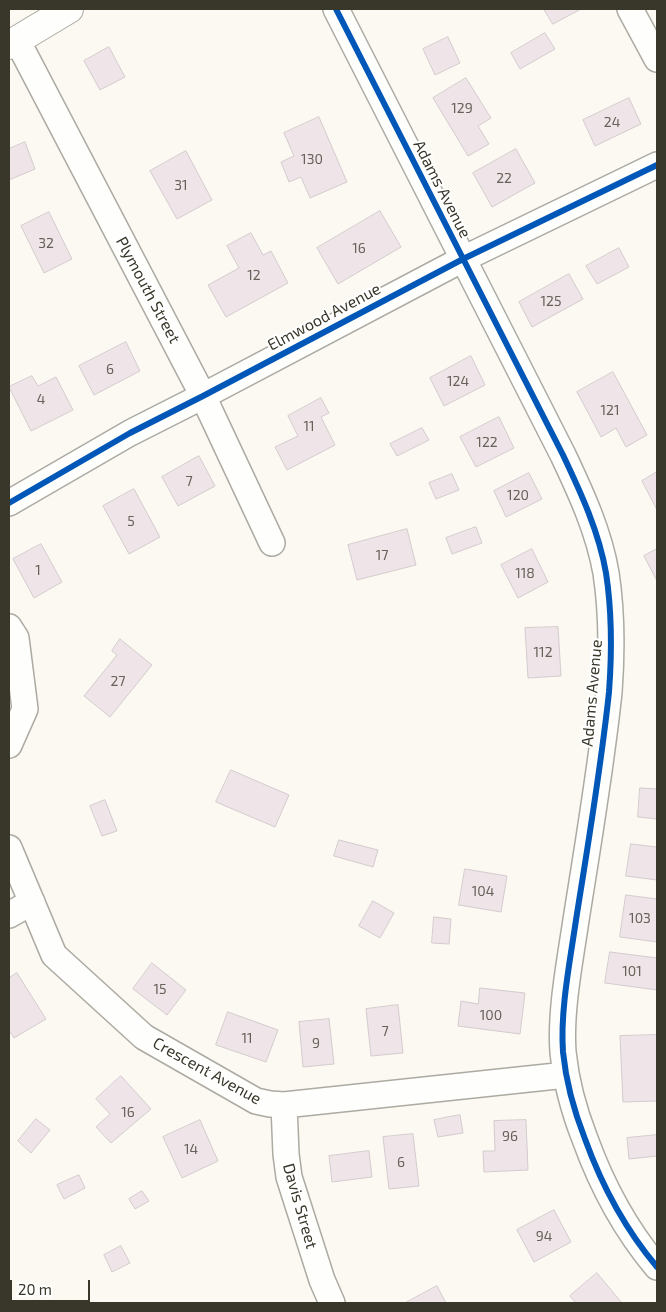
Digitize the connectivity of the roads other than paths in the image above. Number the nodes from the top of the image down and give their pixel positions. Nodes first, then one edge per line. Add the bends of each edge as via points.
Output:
1 (69, 9) edge
2 (336, 9) edge
3 (630, 9) edge
4 (13, 42) edge
5 (657, 59) edge
6 (657, 165) edge
7 (463, 259) junction
8 (203, 396) junction
9 (9, 503) edge
10 (272, 544) dead end
11 (9, 627) edge
12 (9, 745) edge
13 (9, 848) edge
14 (32, 902) junction
15 (9, 915) edge
16 (566, 1075) junction
17 (284, 1105) junction
18 (657, 1267) edge
19 (332, 1303) edge

1 - 4 street
2 - 7 street, Adams Avenue
3 - 5 street
4 - 8 street, Plymouth Street
6 - 7 street, Elmwood Avenue
7 - 8 street, Elmwood Avenue
7 - 16 street, Adams Avenue via 573,475 594,528 606,573 611,628 609,692 568,975 563,1028
8 - 9 street, Elmwood Avenue via 130,433
8 - 10 street, Plymouth Street
11 - 12 street via 16,638 25,709
13 - 14 street, Crescent Avenue
14 - 15 street
14 - 17 street, Crescent Avenue via 54,955 144,1036 256,1101
16 - 17 street, Crescent Avenue
16 - 18 street, Adams Avenue via 595,1166 625,1223
17 - 19 street, Davis Street via 289,1177

